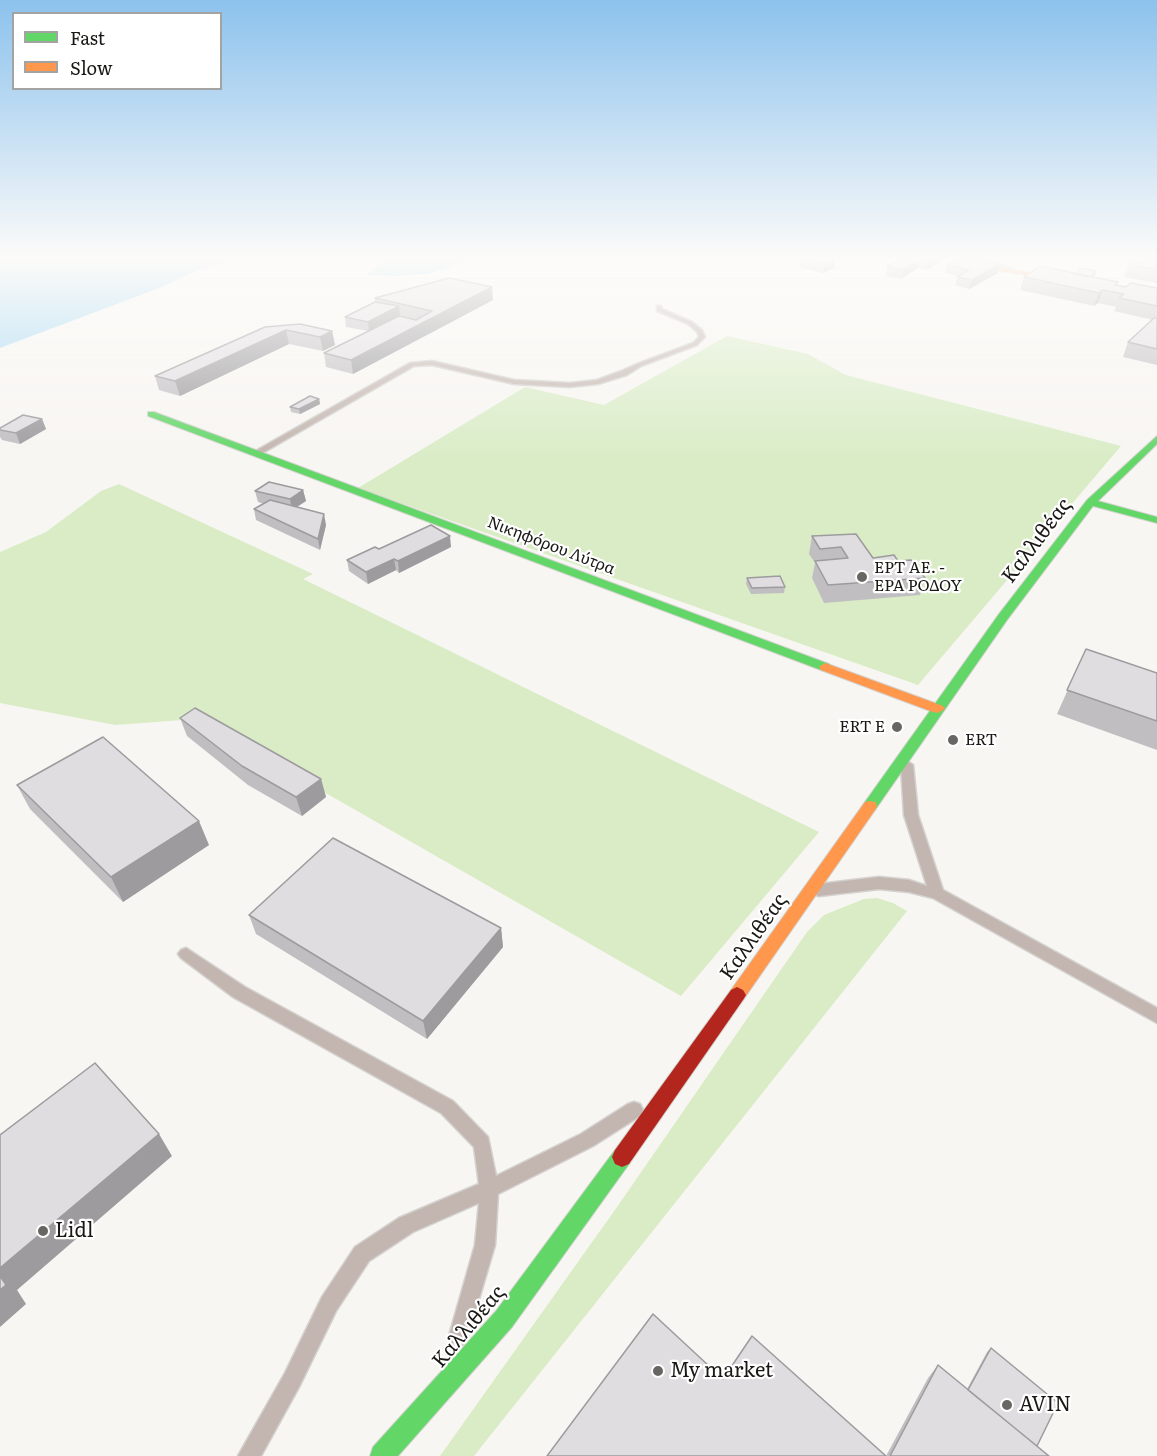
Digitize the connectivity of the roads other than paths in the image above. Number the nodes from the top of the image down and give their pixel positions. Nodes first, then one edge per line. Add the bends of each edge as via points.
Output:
1 (691, 324) edge
2 (151, 414) dead end
3 (1157, 439) edge
4 (256, 453) junction
5 (1091, 502) junction
6 (1157, 520) edge
7 (938, 709) junction
8 (906, 755) junction
9 (810, 891) junction
10 (937, 894) junction
11 (186, 954) dead end
12 (1157, 1016) edge
13 (673, 1086) junction
14 (489, 1189) junction
15 (433, 1399) junction
16 (249, 1456) edge
17 (382, 1456) edge

1 - 4 lane via 702,337 695,344 598,382 514,382 432,363 412,364
2 - 4 street, Νικηφόρου Λύτρα
3 - 5 street, Καλλιθέας
4 - 7 street, Νικηφόρου Λύτρα
5 - 6 street
5 - 7 street, Καλλιθέας
7 - 8 street, Καλλιθέας
8 - 9 street, Καλλιθέας
8 - 10 lane via 911,814
9 - 10 lane via 879,883
9 - 13 street, Καλλιθέας
10 - 12 lane
11 - 14 lane via 239,992 447,1107 482,1143
13 - 14 lane via 587,1140
13 - 15 street, Καλλιθέας via 504,1319
14 - 15 lane via 485,1245 465,1321
14 - 16 lane via 406,1225 362,1254 329,1304
15 - 17 street, Καλλιθέας

